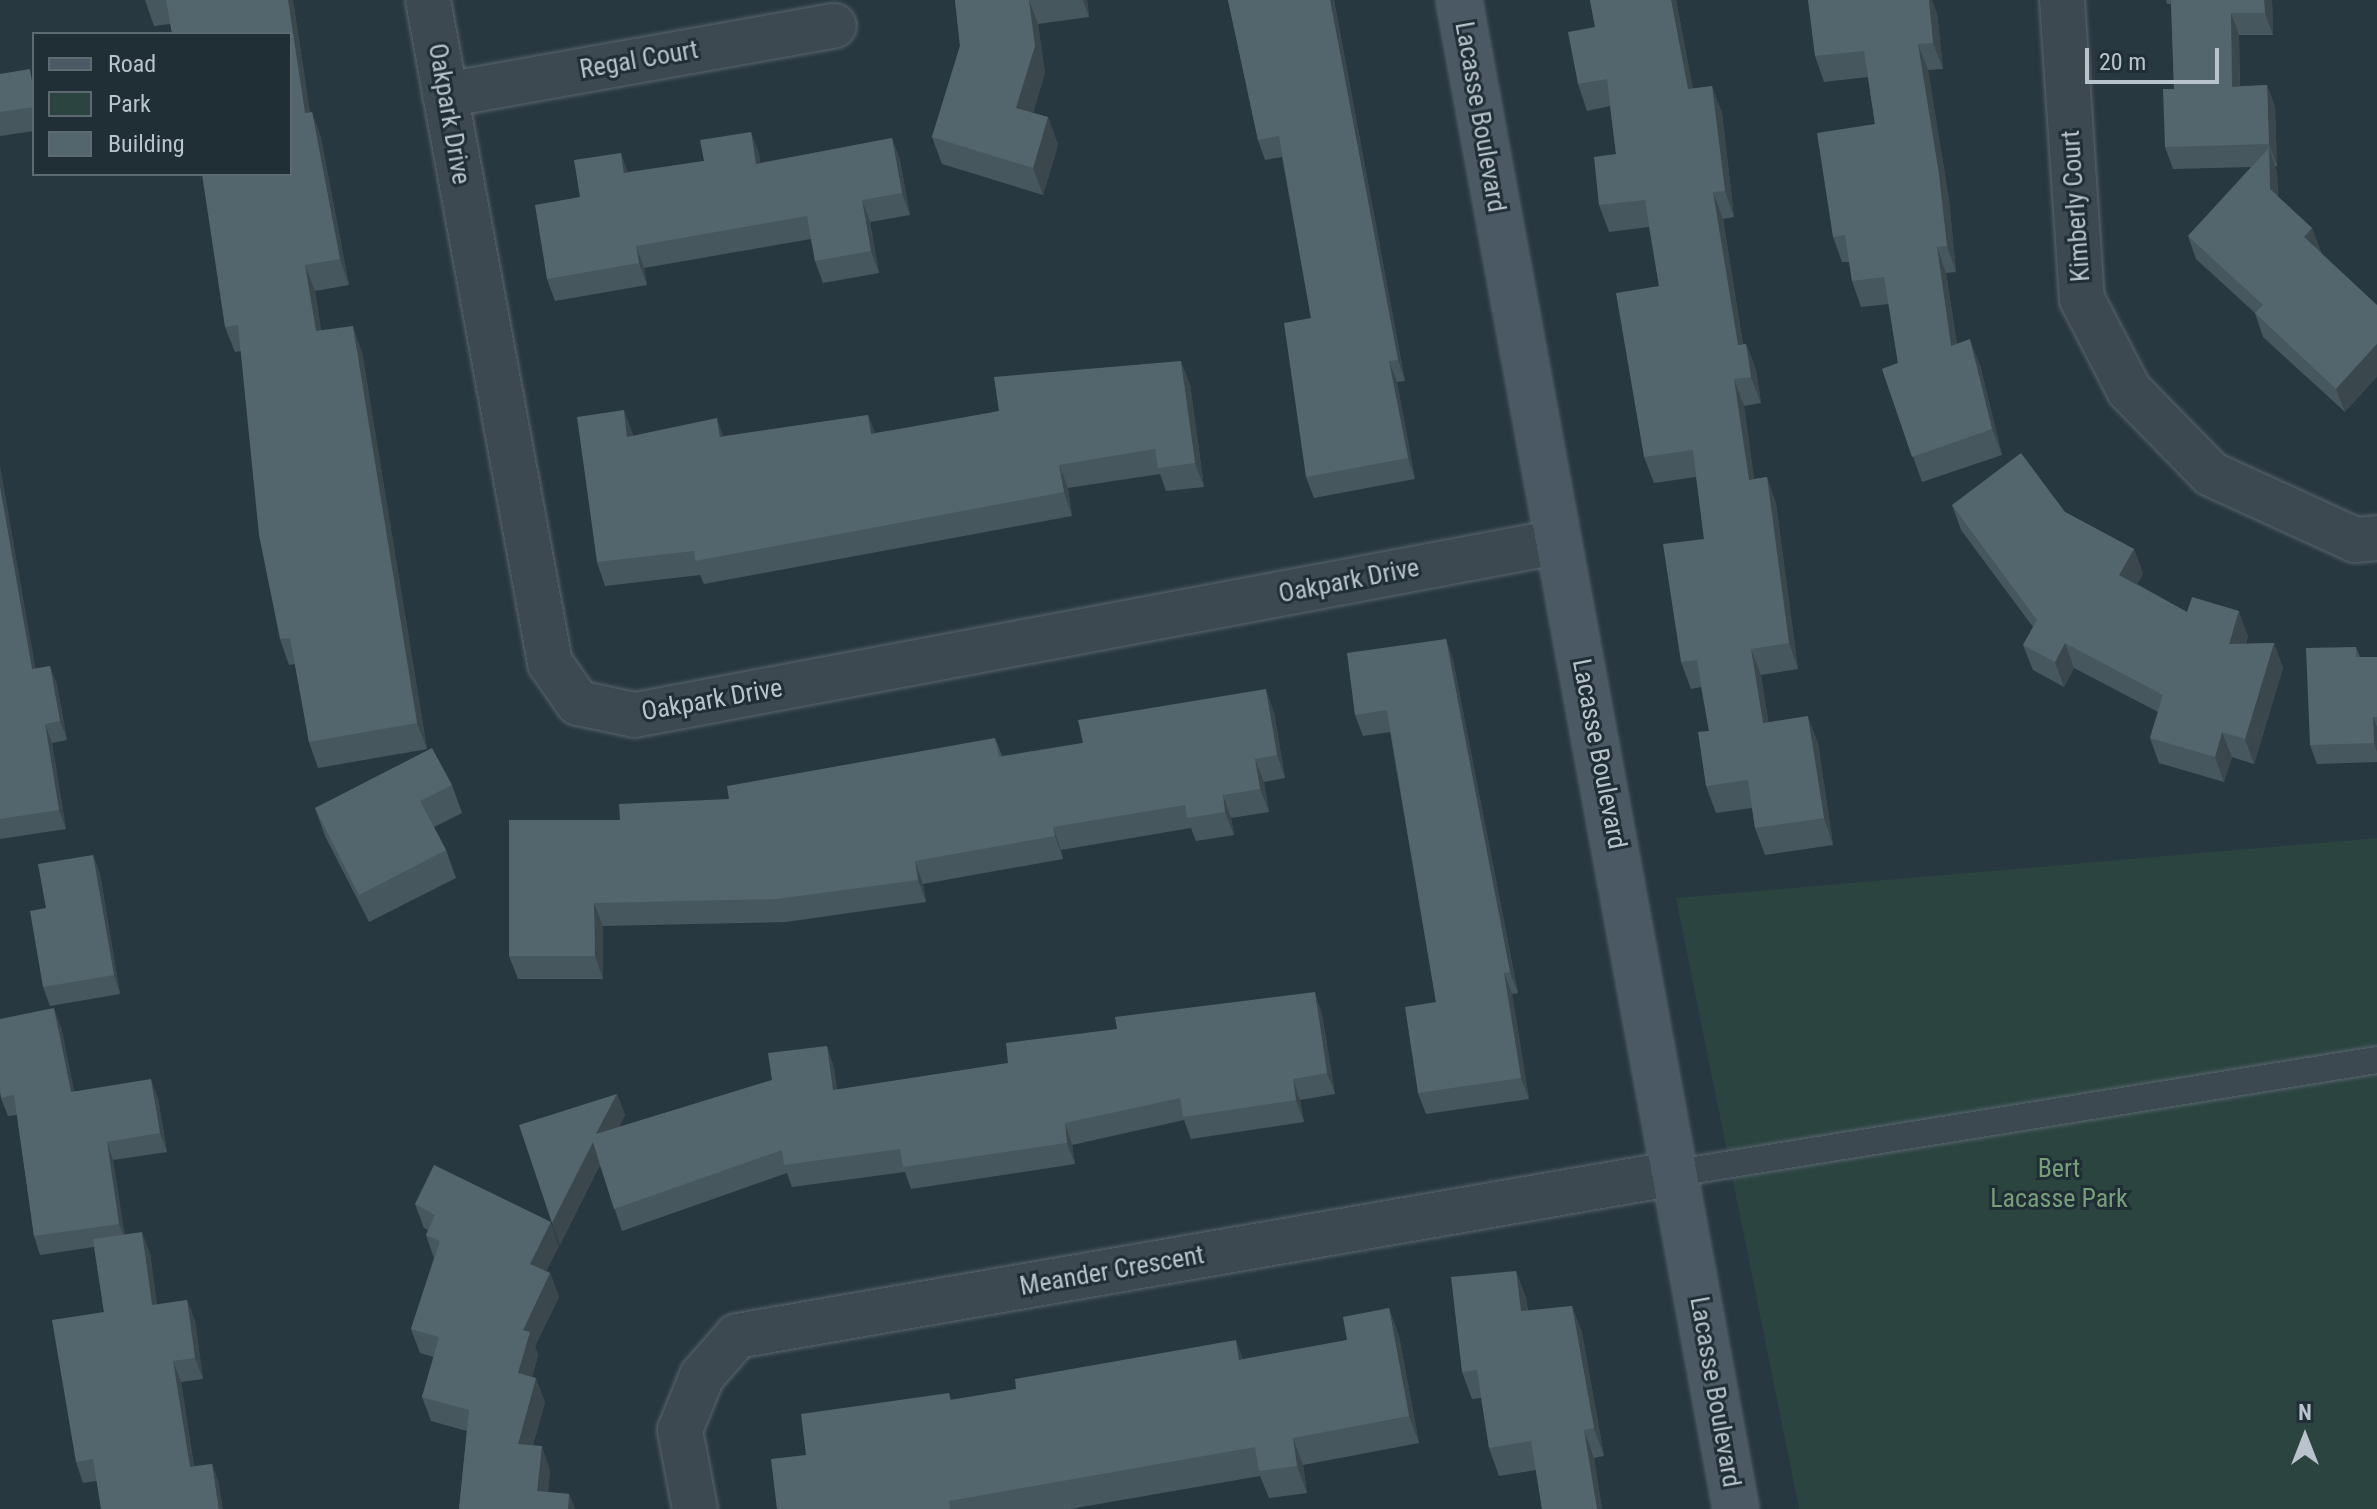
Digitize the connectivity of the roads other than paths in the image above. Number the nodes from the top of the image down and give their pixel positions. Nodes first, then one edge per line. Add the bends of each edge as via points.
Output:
1 (428, 0) edge
2 (1459, 0) edge
3 (2062, 0) edge
4 (834, 26) dead end
5 (445, 95) junction
6 (2377, 538) edge
7 (1557, 542) junction
8 (2377, 1060) edge
9 (1676, 1173) junction
10 (695, 1509) edge
11 (1736, 1509) edge

1 - 5 street, Oakpark Drive
2 - 7 street, Lacasse Boulevard
3 - 6 street, Kimberly Court via 2082,299 2129,390 2211,474 2355,540
4 - 5 street, Regal Court
5 - 7 street, Oakpark Drive via 550,663 578,703 635,715
7 - 9 street, Lacasse Boulevard
8 - 9 lane
9 - 10 street, Meander Crescent via 737,1336 702,1376 680,1430
9 - 11 street, Lacasse Boulevard

